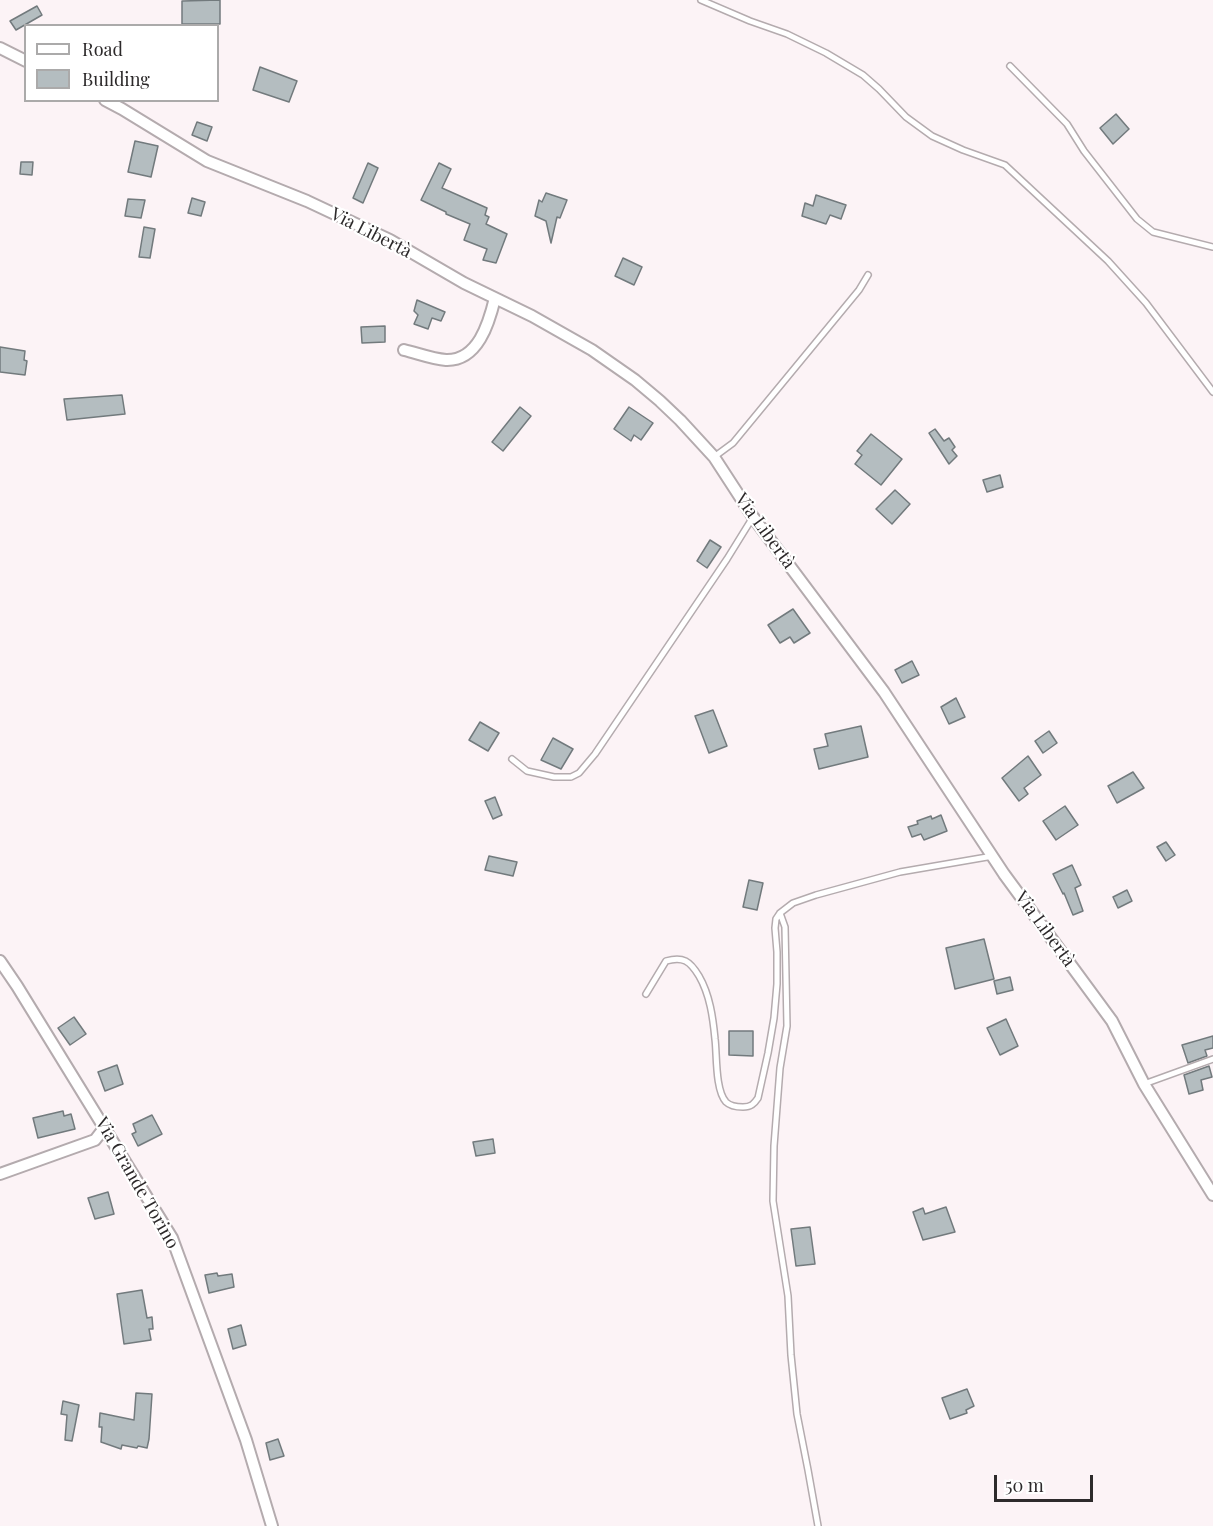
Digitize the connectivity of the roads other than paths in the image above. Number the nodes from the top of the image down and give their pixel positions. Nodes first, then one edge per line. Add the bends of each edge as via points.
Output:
1 (701, 0) edge
2 (0, 48) edge
3 (24, 59) edge
4 (1010, 66) dead end
5 (109, 102) edge
6 (1213, 247) edge
7 (868, 275) dead end
8 (495, 298) junction
9 (404, 350) dead end
10 (1213, 392) edge
11 (714, 457) junction
12 (753, 517) junction
13 (512, 759) dead end
14 (993, 856) junction
15 (780, 913) junction
16 (0, 961) edge
17 (646, 994) dead end
18 (1213, 1059) edge
19 (1144, 1084) junction
20 (105, 1127) junction
21 (0, 1174) edge
22 (1213, 1195) edge
23 (272, 1526) edge
24 (818, 1526) edge

1 - 10 lane via 826,53 863,75 932,136 1005,165 1108,261 1146,303
2 - 3 street
4 - 6 lane via 1067,124 1137,219 1153,232
5 - 8 street, Via Libertà via 207,161 390,240
7 - 11 lane via 733,443
8 - 9 street via 477,345 465,356 446,360
8 - 11 street, Via Libertà via 592,350 635,380
11 - 12 street, Via Libertà
12 - 13 lane via 579,773 554,777 527,771
12 - 14 street, Via Libertà via 884,692
14 - 15 lane via 900,872 816,895 793,903
14 - 19 street, Via Libertà via 1112,1021
15 - 17 lane via 775,928 774,1018 754,1104 736,1107 722,1095 708,998 694,968 677,958 666,961
15 - 24 lane via 785,927 787,1026 780,1068 773,1201 788,1296 797,1414
16 - 20 street, Via Grande Torino
18 - 19 lane
19 - 22 street, Via Libertà
20 - 21 street via 95,1140
20 - 23 street, Via Grande Torino via 172,1238 246,1440

